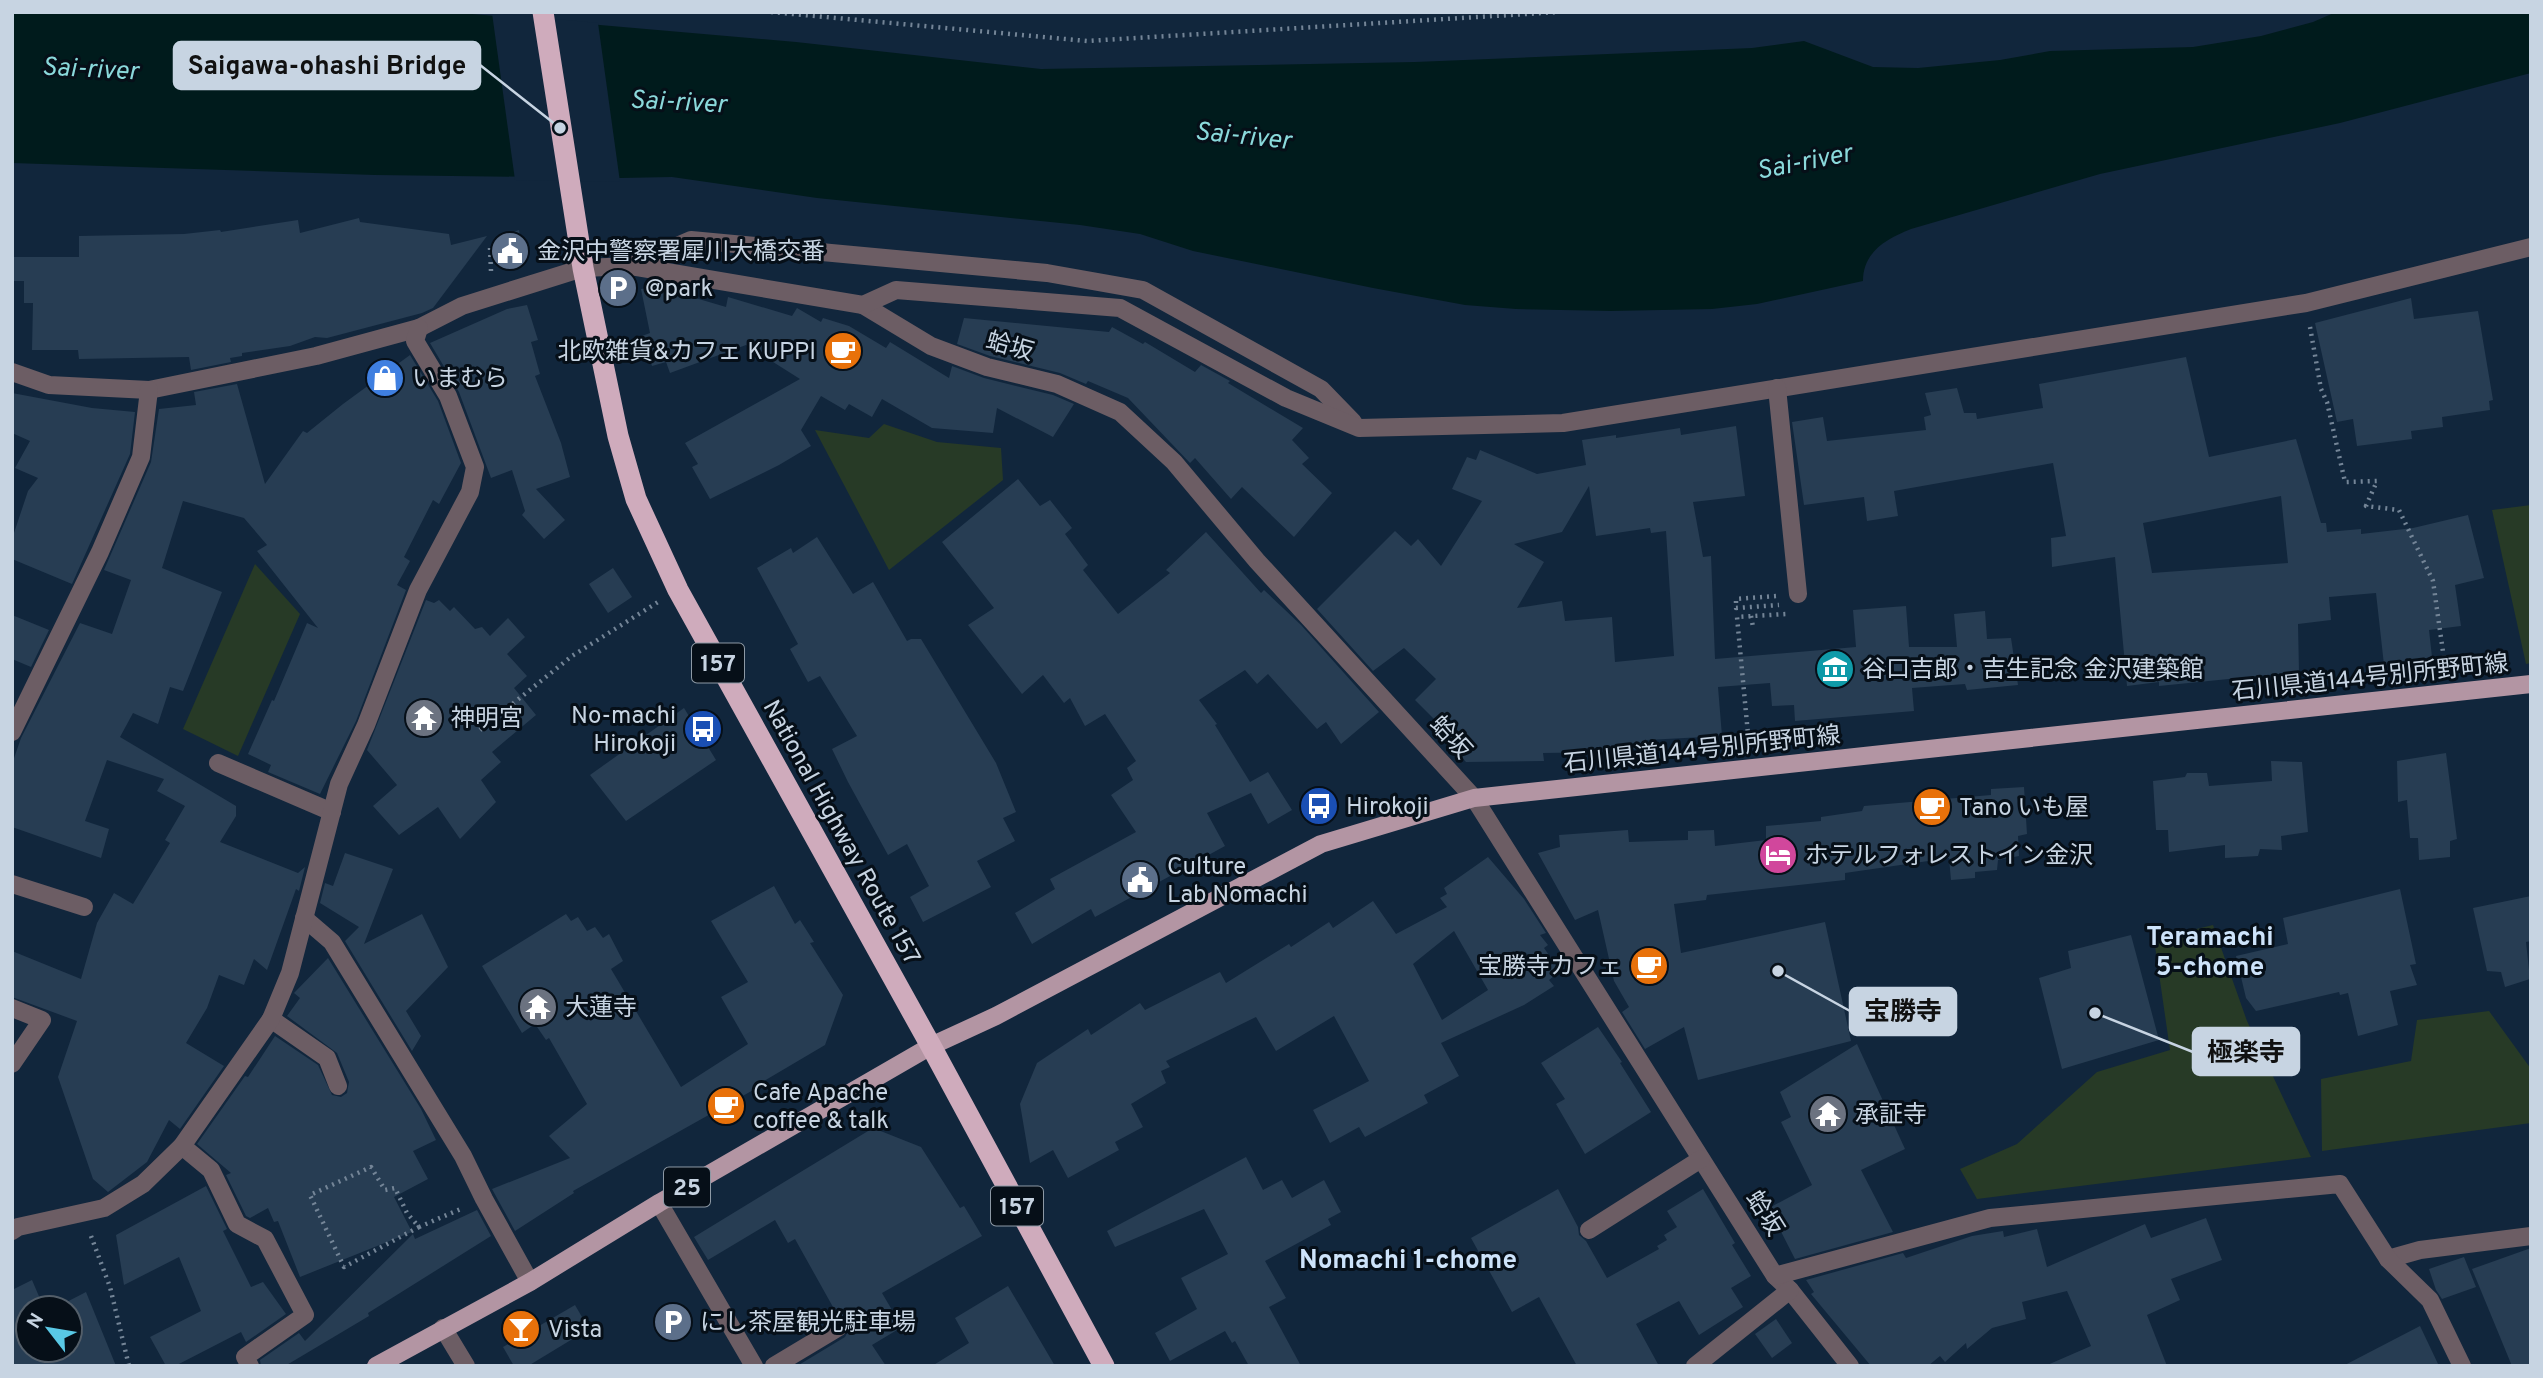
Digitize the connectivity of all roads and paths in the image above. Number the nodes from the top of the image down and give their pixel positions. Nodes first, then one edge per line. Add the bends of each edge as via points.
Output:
1 (543, 12) edge
2 (771, 12) edge
3 (1559, 12) edge
4 (2531, 247) edge
5 (581, 259) junction
6 (631, 266) junction
7 (2306, 303) junction
8 (863, 305) junction
9 (419, 328) junction
10 (12, 372) edge
11 (1777, 388) junction
12 (149, 390) junction
13 (1359, 428) junction
14 (678, 590) junction
15 (1798, 594) dead end
16 (1751, 616) dead end
17 (1737, 617) dead end
18 (1753, 627) dead end
19 (2444, 659) dead end
20 (2531, 684) edge
21 (480, 730) dead end
22 (12, 732) edge
23 (218, 763) dead end
24 (1751, 768) junction
25 (1474, 798) junction
26 (332, 811) junction
27 (12, 884) edge
28 (84, 907) dead end
29 (304, 918) junction
30 (12, 1008) edge
31 (271, 1019) junction
32 (931, 1046) junction
33 (12, 1064) edge
34 (338, 1086) dead end
35 (181, 1146) junction
36 (1702, 1159) junction
37 (484, 1199) junction
38 (659, 1203) junction
39 (83, 1212) junction
40 (419, 1227) junction
41 (1589, 1230) dead end
42 (12, 1231) edge
43 (2531, 1236) edge
44 (2388, 1259) junction
45 (1775, 1276) junction
46 (530, 1282) junction
47 (1790, 1290) junction
48 (839, 1327) dead end
49 (443, 1328) junction
50 (129, 1366) edge
51 (250, 1366) edge
52 (376, 1366) edge
53 (466, 1366) edge
54 (754, 1366) edge
55 (774, 1366) edge
56 (1104, 1366) edge
57 (1695, 1366) edge
58 (1850, 1366) edge
59 (2462, 1366) edge

1 - 5 highway, National Highway Route 157 / 157
2 - 3 path via 1087,41
4 - 7 street
5 - 6 street
5 - 9 street
5 - 14 highway, National Highway Route 157 / 157 via 636,499
6 - 8 street
6 - 13 street via 691,240 1047,273 1143,290 1321,389
7 - 11 street
7 - 19 path via 2321,389 2345,482 2377,481 2366,506 2399,510 2432,581
8 - 13 street via 896,290 1121,308 1286,398
8 - 25 street, 蛤坂 via 931,346 987,367 1057,384 1120,412 1174,462 1257,561
9 - 12 street via 316,356
9 - 26 street via 415,341 448,396 475,467 470,492 394,646
10 - 12 street via 49,385
11 - 13 street via 1563,423
11 - 15 street
12 - 22 street via 141,457
14 - 21 path via 572,656
14 - 32 highway, National Highway Route 157 / 157
16 - 18 path
17 - 24 path
20 - 24 main road, 石川県道144号別所野町線
23 - 26 street
24 - 25 main road, 石川県道144号別所野町線
25 - 32 main road, 石川県道144号別所野町線 via 1321,845
25 - 36 street, 蛤坂
26 - 29 street
27 - 28 street
29 - 31 street via 290,973
29 - 37 street via 332,942 463,1156
30 - 33 street via 42,1020
31 - 34 street via 327,1058
31 - 35 street
32 - 38 main road, 25
32 - 56 highway, National Highway Route 157 / 157
35 - 39 street via 143,1184 104,1208
35 - 51 street via 211,1170 237,1224 265,1239 305,1315 245,1357
36 - 41 street
36 - 45 street, 蛤坂
37 - 40 path
37 - 46 street
38 - 46 main road, 25
38 - 54 street
39 - 42 street
39 - 50 path via 110,1287
40 - 40 path via 395,1188 385,1190 371,1167 310,1195 344,1267
43 - 44 street via 2420,1250
44 - 45 street via 2340,1184 1990,1217
44 - 59 street via 2431,1300
45 - 47 street, 蛤坂
46 - 49 main road, 25
47 - 57 street
47 - 58 street, 蛤坂
48 - 55 street
49 - 52 main road, 25
49 - 53 street

